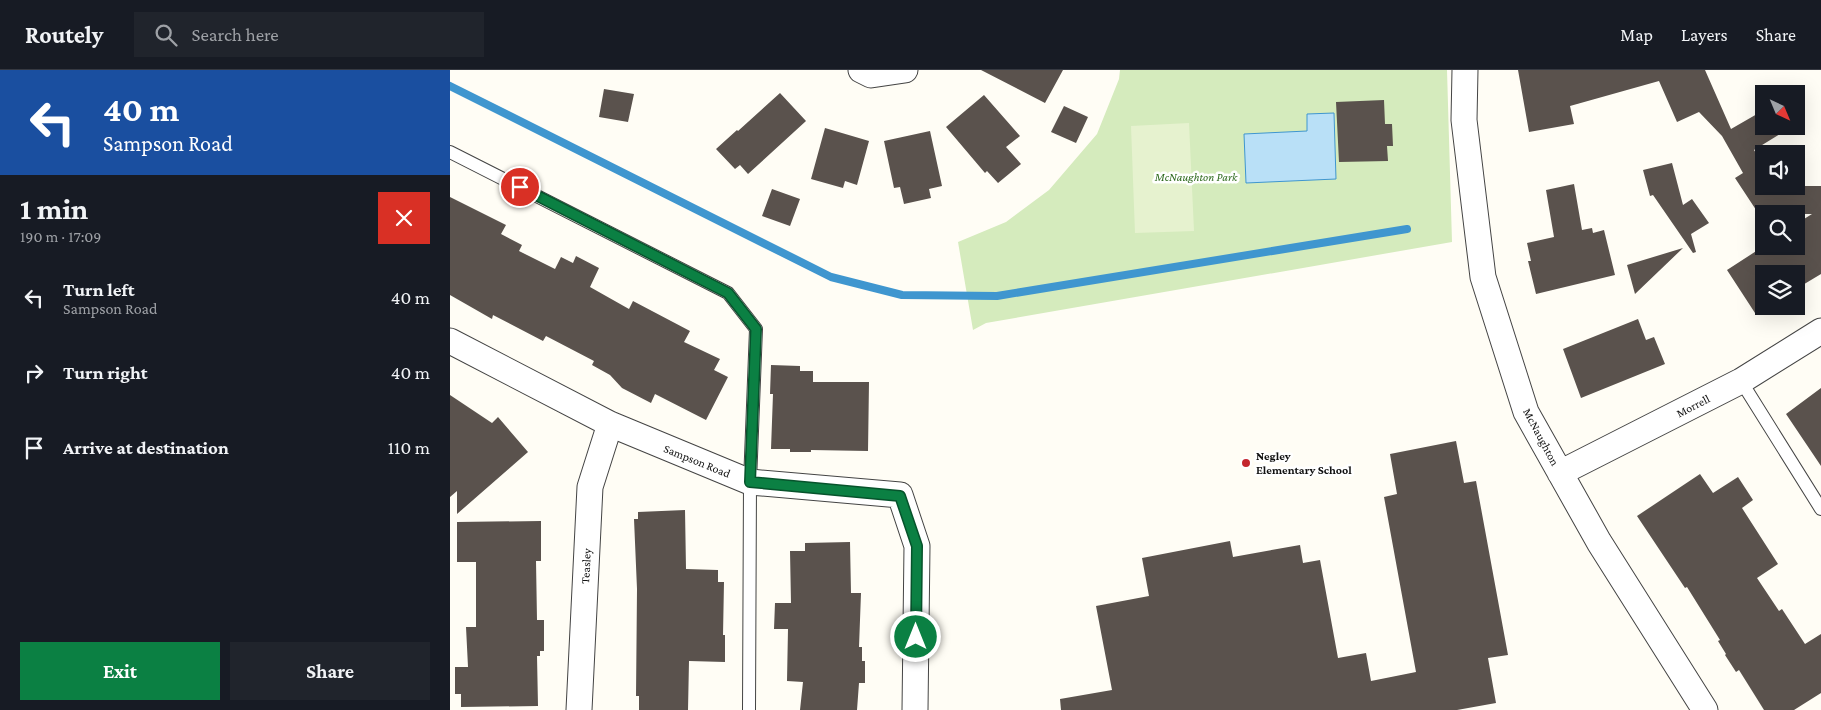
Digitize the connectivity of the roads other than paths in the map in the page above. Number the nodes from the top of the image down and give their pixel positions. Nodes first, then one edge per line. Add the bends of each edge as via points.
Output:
1 (861, 70) edge
2 (905, 70) edge
3 (1465, 70) edge
4 (450, 152) edge
5 (1821, 331) edge
6 (450, 341) edge
7 (1741, 381) junction
8 (610, 424) junction
9 (1560, 473) junction
10 (750, 482) junction
11 (1821, 509) edge
12 (579, 710) edge
13 (749, 710) edge
14 (915, 710) edge
15 (1706, 710) edge

1 - 2 street via 871,75
3 - 9 street, McNaughton via 1464,120 1483,277 1526,412
4 - 10 lane via 728,293 756,329
5 - 7 street, Morrell
6 - 8 street, Sampson Road
7 - 9 street, Morrell
7 - 11 lane
8 - 10 street, Sampson Road
8 - 12 street, Teasley via 590,487
9 - 15 street, McNaughton via 1599,542
10 - 13 lane
10 - 14 street, Sampson Road via 900,496 917,546

